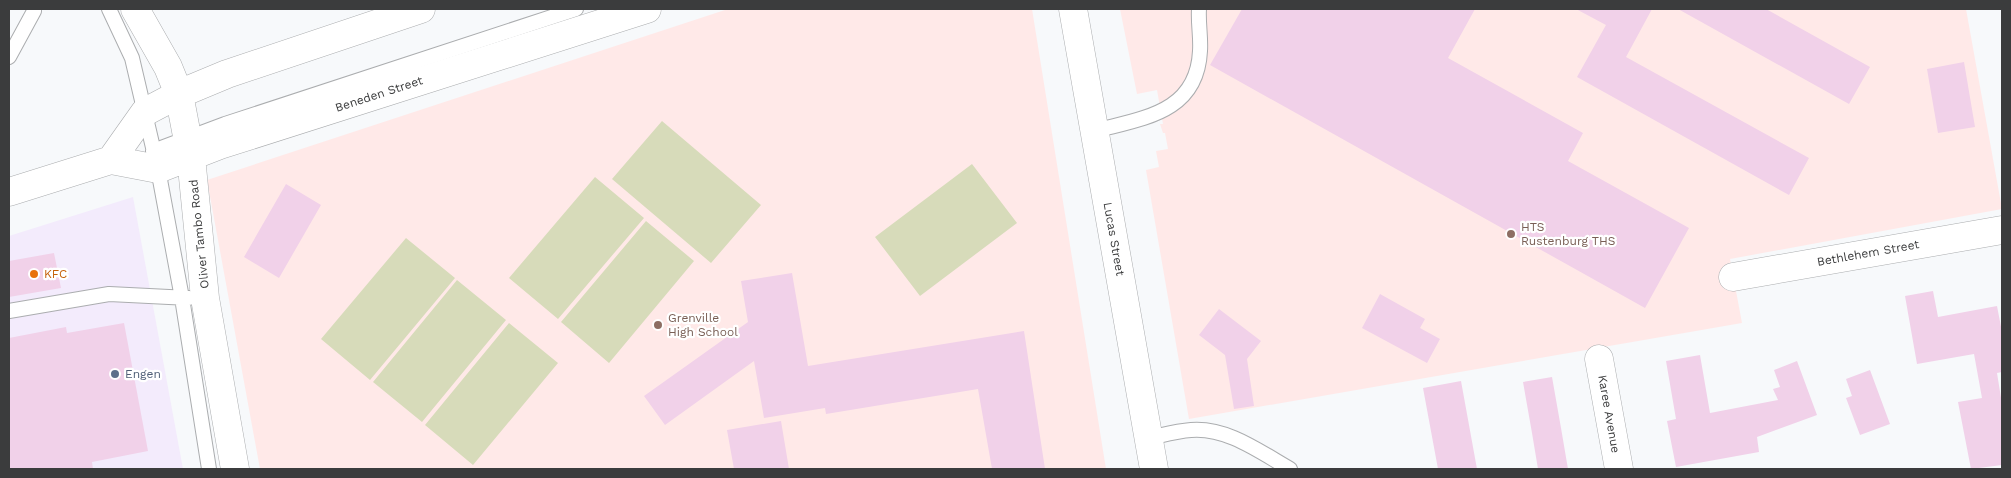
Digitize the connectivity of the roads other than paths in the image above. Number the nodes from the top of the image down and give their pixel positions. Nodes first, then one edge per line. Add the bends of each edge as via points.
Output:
1 (109, 9) edge
2 (134, 9) edge
3 (421, 9) edge
4 (576, 9) edge
5 (647, 9) edge
6 (1073, 9) edge
7 (1199, 9) edge
8 (34, 11) dead end
9 (9, 57) edge
10 (179, 94) junction
11 (145, 112) junction
12 (1095, 132) junction
13 (190, 148) junction
14 (111, 160) junction
15 (156, 160) junction
16 (9, 192) edge
17 (2002, 230) edge
18 (1733, 276) dead end
19 (193, 298) junction
20 (9, 311) edge
21 (1599, 359) dead end
22 (1149, 438) junction
23 (209, 469) edge
24 (235, 469) edge
25 (1154, 469) edge
26 (1290, 469) edge
27 (1619, 469) edge

1 - 11 lane via 132,58
2 - 10 main road, Oliver Tambo Road via 168,67
3 - 10 main road via 227,74
4 - 13 lane via 225,124
5 - 13 main road, Beneden Street via 220,145
6 - 12 main road, Lucas Street
7 - 12 lane via 1200,51 1196,75 1186,92 1161,113
8 - 9 lane
10 - 11 main road
10 - 13 main road, Oliver Tambo Road
11 - 14 main road
11 - 15 lane
12 - 22 main road, Lucas Street
13 - 15 main road, Beneden Street
13 - 19 main road, Oliver Tambo Road
14 - 15 main road
14 - 16 main road
15 - 19 lane
17 - 18 main road, Bethlehem Street
19 - 20 lane via 109,294
19 - 23 lane
19 - 24 main road, Oliver Tambo Road
21 - 27 main road, Karee Avenue
22 - 25 main road, Lucas Street
22 - 26 lane via 1192,430 1213,431 1236,438

